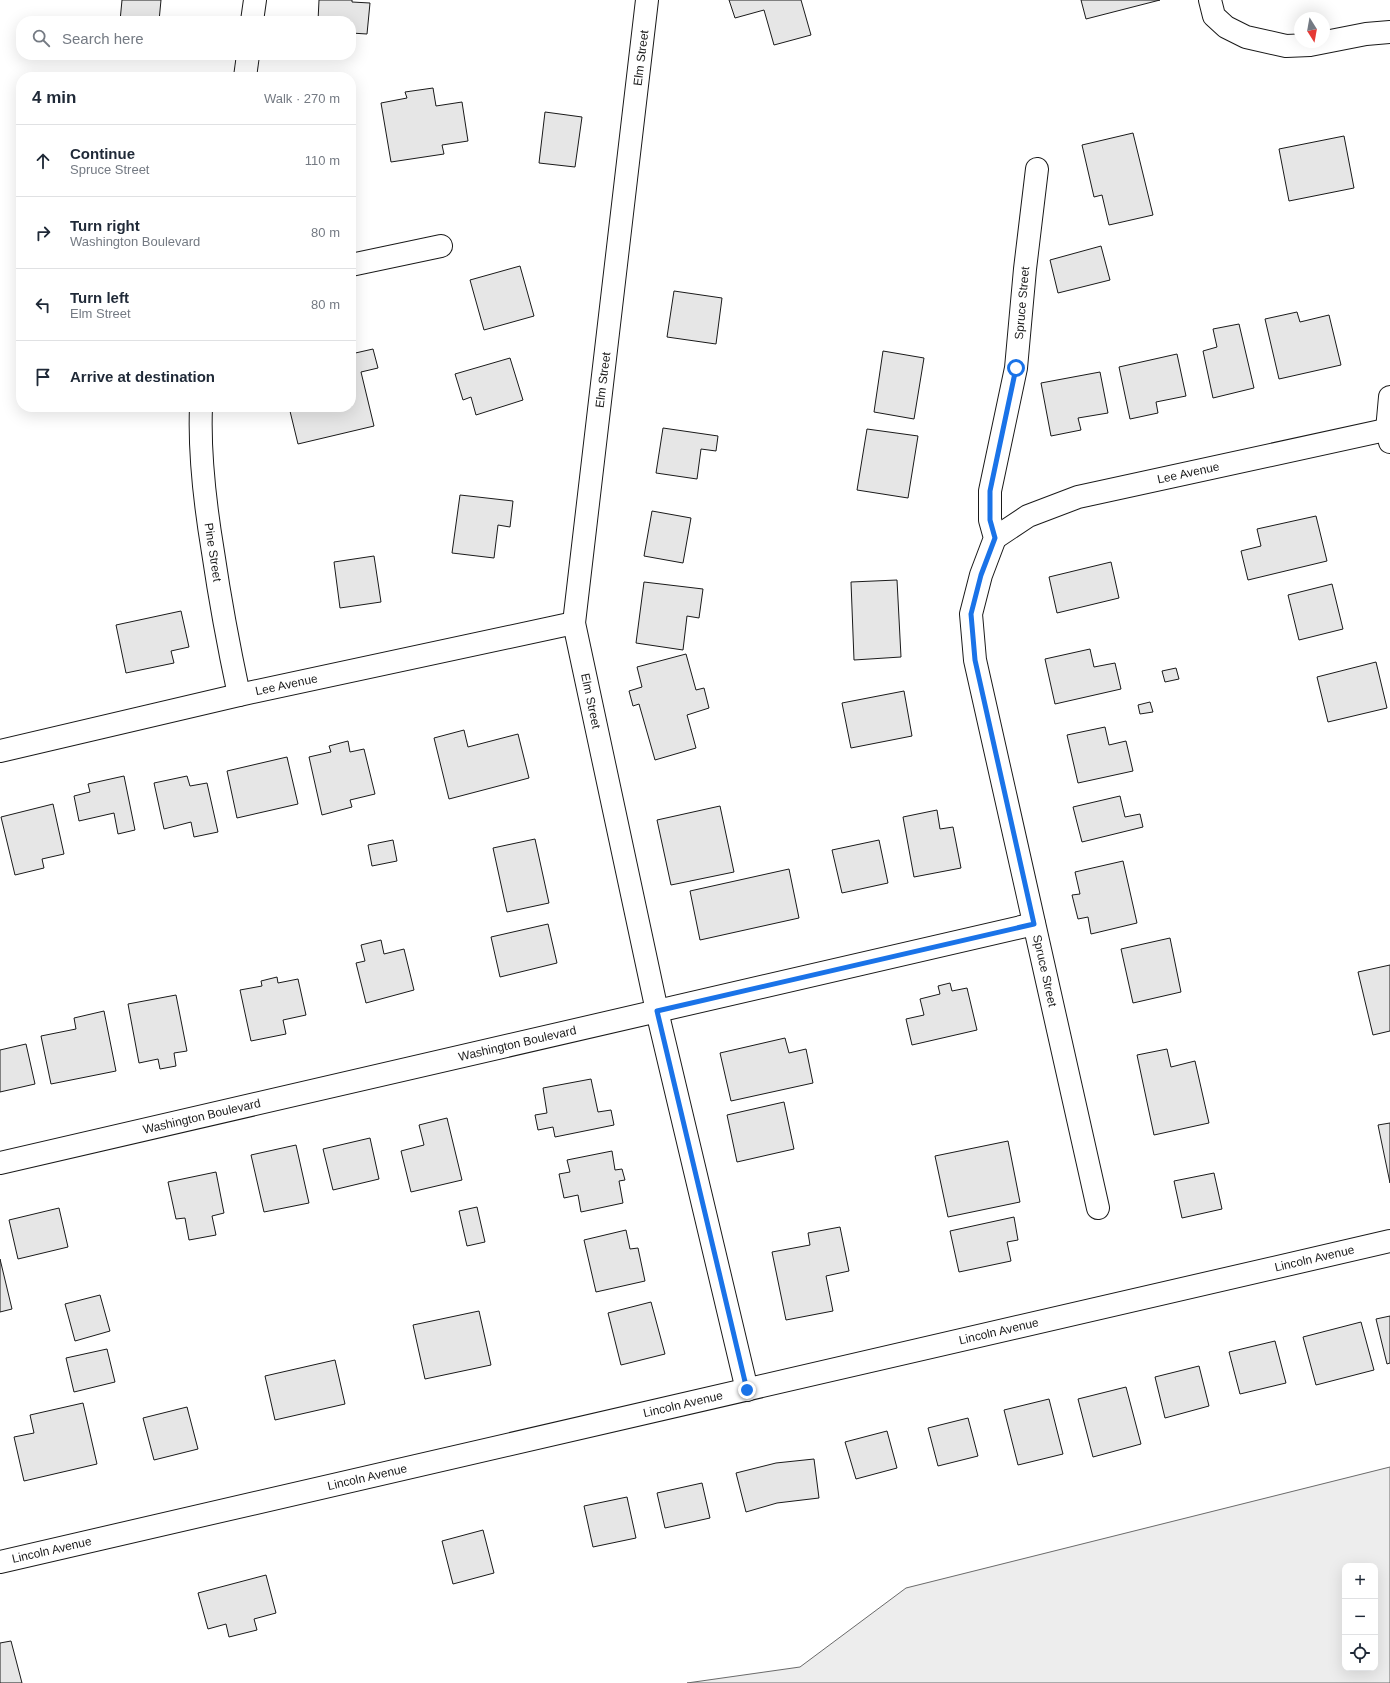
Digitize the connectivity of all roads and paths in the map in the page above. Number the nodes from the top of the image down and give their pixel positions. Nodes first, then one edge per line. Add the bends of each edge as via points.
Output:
1 (255, 0) edge
2 (647, 0) edge
3 (1210, 0) edge
4 (253, 16) edge
5 (1390, 32) edge
6 (247, 60) edge
7 (246, 72) edge
8 (1037, 169) dead end
9 (441, 246) dead end
10 (356, 264) edge
11 (1390, 397) edge
12 (202, 412) edge
13 (1389, 434) edge
14 (995, 538) junction
15 (574, 623) junction
16 (239, 695) junction
17 (0, 752) edge
18 (1034, 924) junction
19 (657, 1011) junction
20 (0, 1163) edge
21 (1098, 1208) dead end
22 (1390, 1241) edge
23 (747, 1390) junction
24 (0, 1562) edge

1 - 4 street
2 - 15 street, Elm Street
3 - 5 street via 1214,16 1226,27 1246,37 1286,46 1310,45
6 - 7 street
8 - 14 street, Spruce Street via 1016,368 990,491 990,520
9 - 10 street
11 - 13 street
12 - 16 street, Pine Street via 203,486
13 - 14 street, Lee Avenue via 1078,497 1028,516
14 - 18 street, Spruce Street via 981,575 971,614 975,660
15 - 16 street, Lee Avenue
15 - 19 street, Elm Street
16 - 17 street, Lee Avenue
18 - 19 street, Washington Boulevard
18 - 21 street, Spruce Street
19 - 20 street, Washington Boulevard
19 - 23 street, Elm Street
22 - 23 street, Lincoln Avenue
23 - 24 street, Lincoln Avenue

